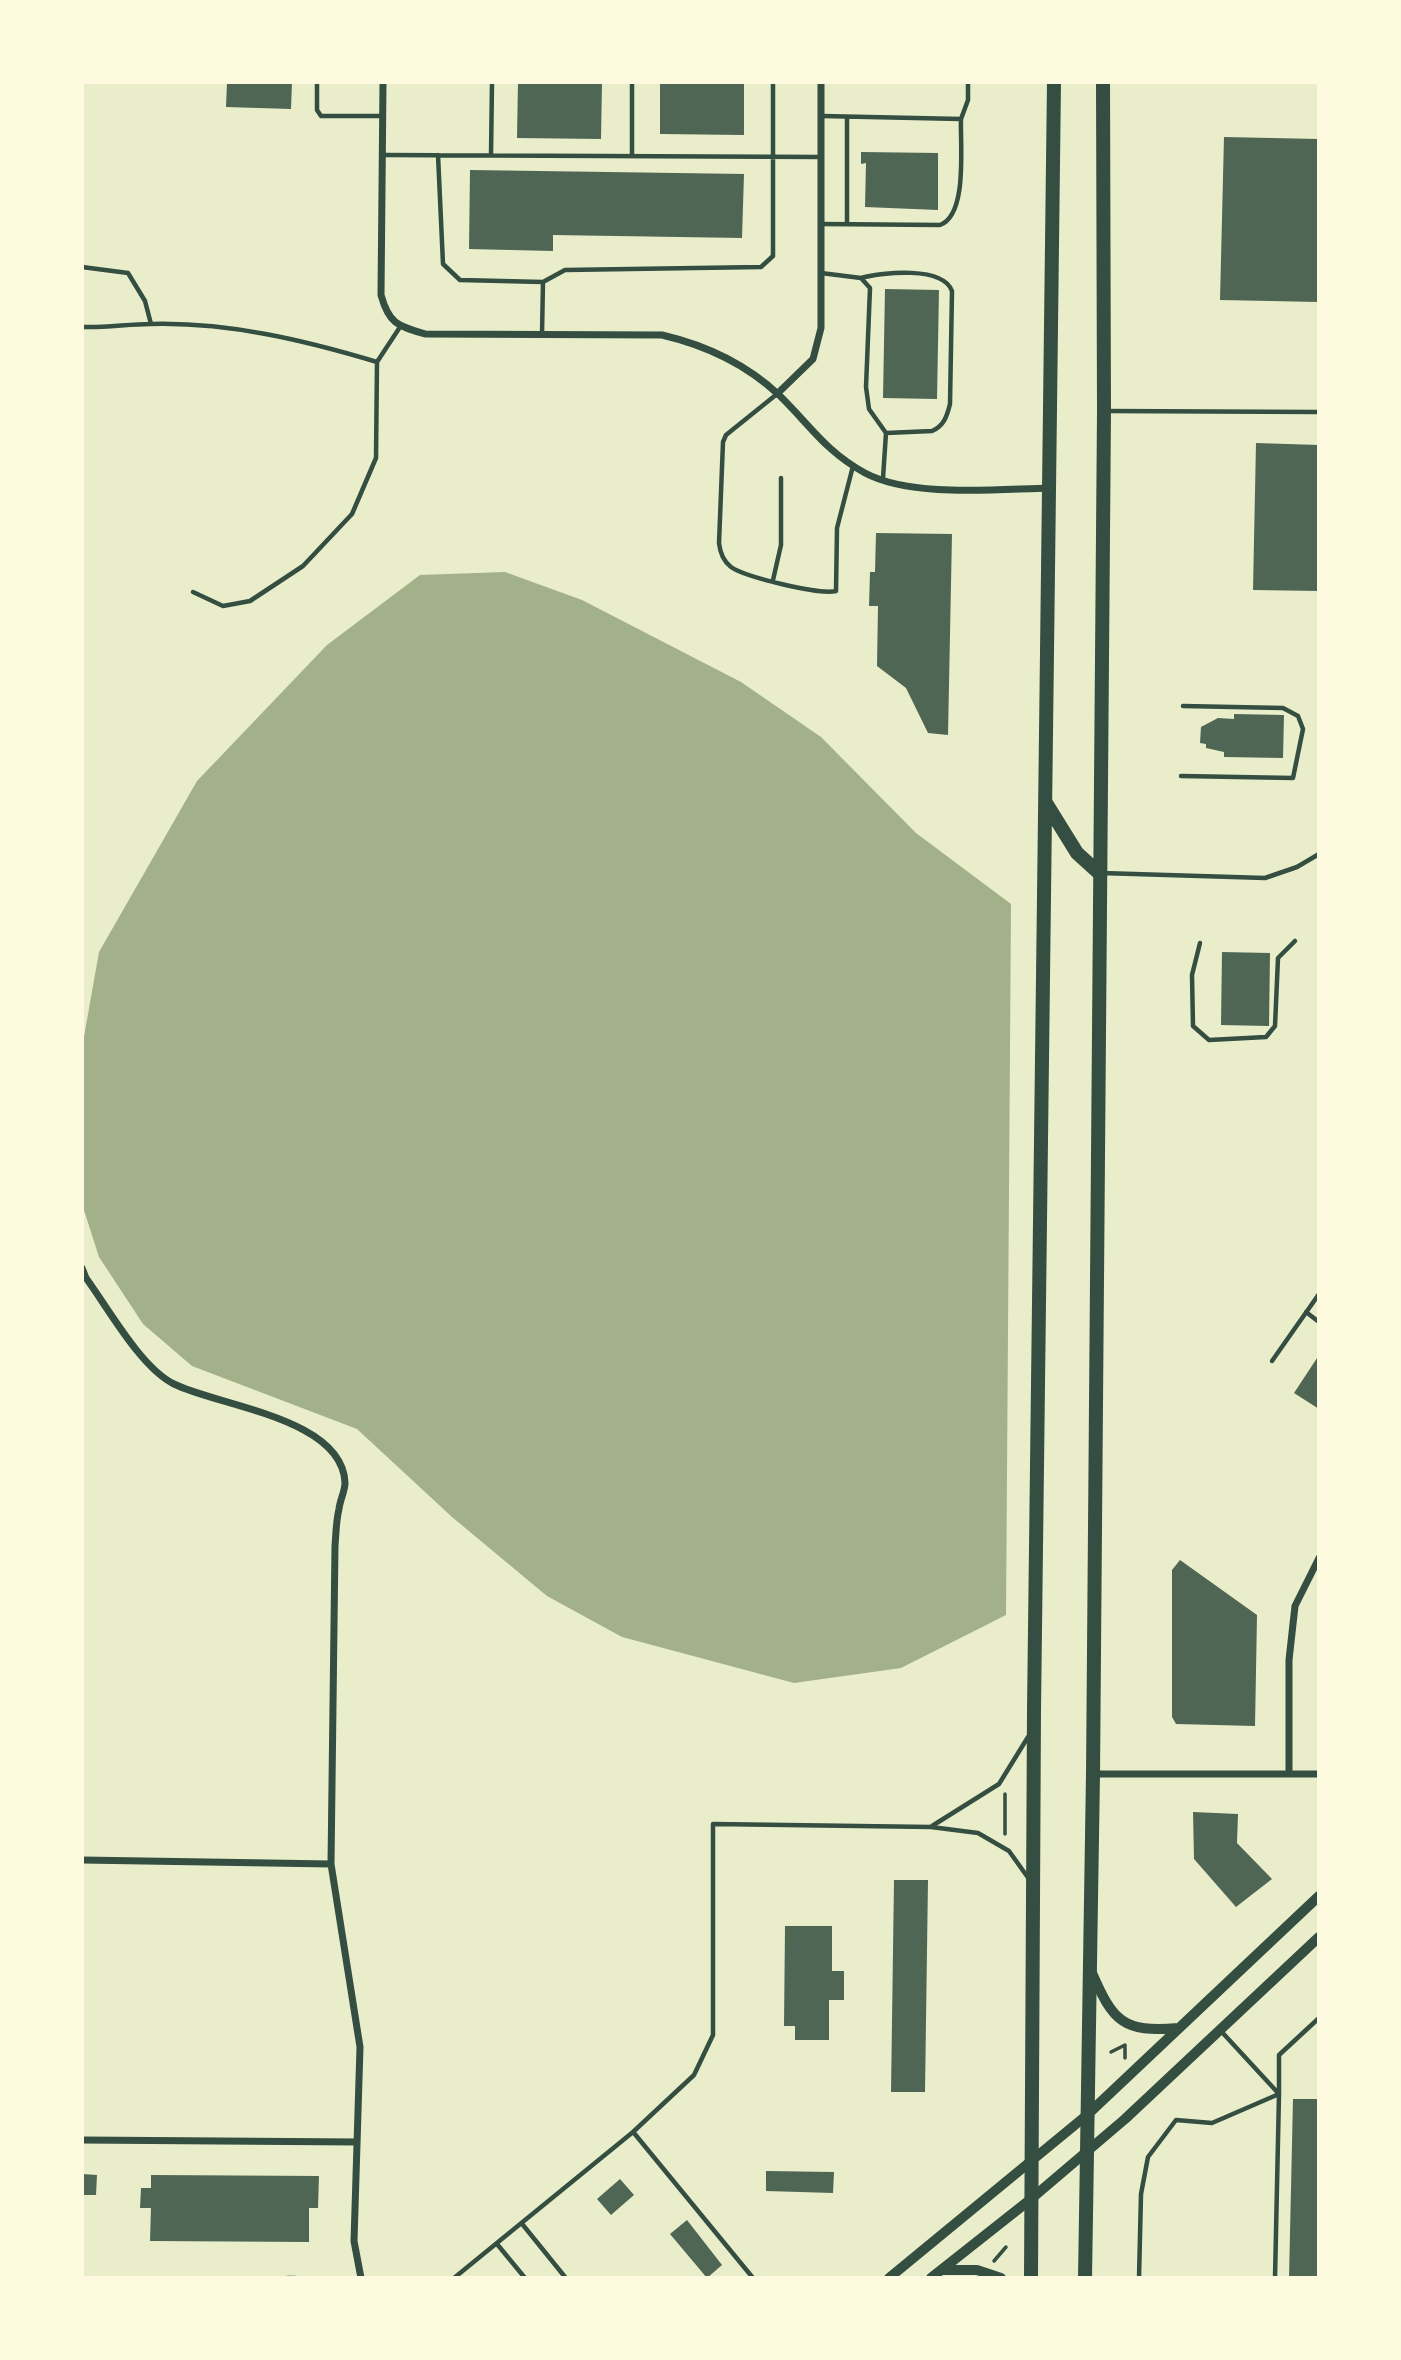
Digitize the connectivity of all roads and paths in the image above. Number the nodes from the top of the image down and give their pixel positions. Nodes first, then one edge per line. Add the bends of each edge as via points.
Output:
1 (317, 82) edge
2 (383, 82) edge
3 (492, 82) edge
4 (632, 82) edge
5 (773, 82) edge
6 (821, 82) edge
7 (968, 82) edge
8 (1054, 82) edge
9 (1103, 82) edge
10 (383, 116) junction
11 (821, 116) junction
12 (847, 117) junction
13 (961, 119) junction
14 (383, 155) junction
15 (438, 155) junction
16 (491, 155) junction
17 (632, 156) junction
18 (773, 157) junction
19 (821, 157) junction
20 (821, 224) junction
21 (847, 224) junction
22 (82, 267) edge
23 (821, 273) junction
24 (861, 278) junction
25 (543, 282) junction
26 (151, 324) junction
27 (82, 327) edge
28 (400, 327) junction
29 (542, 335) junction
30 (377, 362) junction
31 (777, 394) junction
32 (1104, 411) junction
33 (1319, 412) edge
34 (886, 433) junction
35 (853, 465) junction
36 (782, 478) dead end
37 (883, 478) junction
38 (1050, 488) junction
39 (773, 580) junction
40 (193, 592) dead end
41 (1183, 706) dead end
42 (1181, 776) dead end
43 (1045, 801) junction
44 (1319, 854) edge
45 (1099, 873) junction
46 (1296, 941) dead end
47 (1200, 943) dead end
48 (82, 1268) edge
49 (1319, 1294) edge
50 (1306, 1312) junction
51 (1319, 1322) edge
52 (1272, 1361) dead end
53 (1319, 1558) edge
54 (1034, 1710) junction
55 (1289, 1773) junction
56 (1093, 1774) junction
57 (1319, 1774) edge
58 (1005, 1790) dead end
59 (931, 1827) junction
60 (1005, 1834) dead end
61 (82, 1860) edge
62 (331, 1864) junction
63 (1033, 1885) junction
64 (1319, 1896) edge
65 (1319, 1937) edge
66 (1088, 1965) junction
67 (1319, 2018) edge
68 (1178, 2028) junction
69 (1219, 2029) junction
70 (1111, 2052) dead end
71 (1125, 2058) dead end
72 (1279, 2094) junction
73 (1087, 2115) junction
74 (634, 2132) junction
75 (82, 2140) edge
76 (357, 2142) junction
77 (1086, 2153) junction
78 (1031, 2163) junction
79 (1031, 2199) junction
80 (523, 2225) junction
81 (497, 2244) junction
82 (996, 2247) dead end
83 (1006, 2247) dead end
84 (996, 2256) junction
85 (993, 2264) dead end
86 (942, 2270) junction
87 (565, 2277) edge
88 (287, 2278) edge
89 (295, 2278) edge
90 (361, 2278) edge
91 (454, 2278) edge
92 (525, 2278) edge
93 (753, 2278) edge
94 (889, 2278) edge
95 (931, 2278) edge
96 (1001, 2278) edge
97 (1031, 2278) edge
98 (1085, 2278) edge
99 (1139, 2278) edge
100 (1275, 2278) edge

1 - 10 lane via 321,116
2 - 10 street
3 - 16 lane
4 - 17 lane
5 - 18 lane
6 - 11 street
7 - 13 lane
8 - 38 highway
9 - 32 highway
10 - 14 street
11 - 12 lane
11 - 19 street
12 - 13 lane
12 - 21 lane
13 - 21 lane via 958,203 950,219 940,225
14 - 15 lane
14 - 28 street via 382,295 386,314
15 - 16 lane
15 - 25 lane via 443,264 460,280
16 - 17 lane
17 - 18 lane
18 - 19 lane
18 - 25 lane via 772,256 761,267 565,270
19 - 20 street
20 - 21 lane
20 - 23 street
22 - 26 lane via 128,273 145,301
23 - 24 lane
23 - 31 street via 821,328 813,359
24 - 34 lane via 870,288 869,409
24 - 34 lane via 935,275 951,292 947,416 932,431
25 - 29 lane
26 - 27 lane
26 - 30 lane via 241,329
28 - 29 street via 425,334
28 - 30 lane
29 - 31 street via 662,335 699,344
30 - 40 lane via 376,458 352,514 303,566 250,601 223,606
31 - 35 street via 828,450
31 - 39 lane via 726,435 721,456 720,553 731,567
32 - 33 lane
32 - 45 highway
34 - 37 lane
35 - 37 street
35 - 39 lane via 837,528 836,591 795,588
36 - 39 lane via 781,545
37 - 38 street via 915,487
38 - 43 highway
41 - 42 lane via 1283,708 1298,716 1303,729 1293,778
43 - 45 highway via 1077,853
43 - 54 highway
44 - 45 lane via 1265,878
45 - 56 highway
46 - 47 lane via 1278,958 1275,1026 1266,1037 1209,1040 1193,1026 1192,975
48 - 62 street via 150,1366 173,1384 276,1417 325,1445 341,1461 345,1484 335,1546
49 - 50 lane
50 - 51 lane
50 - 52 lane
53 - 55 street via 1295,1606 1289,1660
54 - 59 lane via 1027,1742 999,1784
54 - 63 highway
55 - 56 street
55 - 57 street
56 - 66 highway
58 - 60 path
59 - 63 lane via 978,1833 1009,1851
59 - 74 lane via 713,1824 713,2035 694,2075
61 - 62 street
62 - 76 street via 360,2047
63 - 78 highway
64 - 68 street
65 - 69 street
66 - 68 street via 1108,2009 1132,2026 1150,2031
66 - 73 highway
67 - 72 lane via 1279,2055
68 - 73 street
69 - 72 lane
69 - 77 street
70 - 71 path via 1125,2045
72 - 99 lane via 1212,2123 1176,2120 1155,2147 1148,2157 1141,2194
72 - 100 lane
73 - 77 highway
73 - 78 street
74 - 80 lane
74 - 93 lane
75 - 76 street
76 - 90 street via 354,2241
77 - 79 street
77 - 98 highway
78 - 79 highway
78 - 94 street
79 - 86 street
79 - 97 highway
80 - 81 lane
80 - 87 lane
81 - 91 lane
81 - 92 lane
82 - 84 path
83 - 84 path
84 - 85 path
86 - 95 street
86 - 96 street via 977,2270
88 - 89 lane

